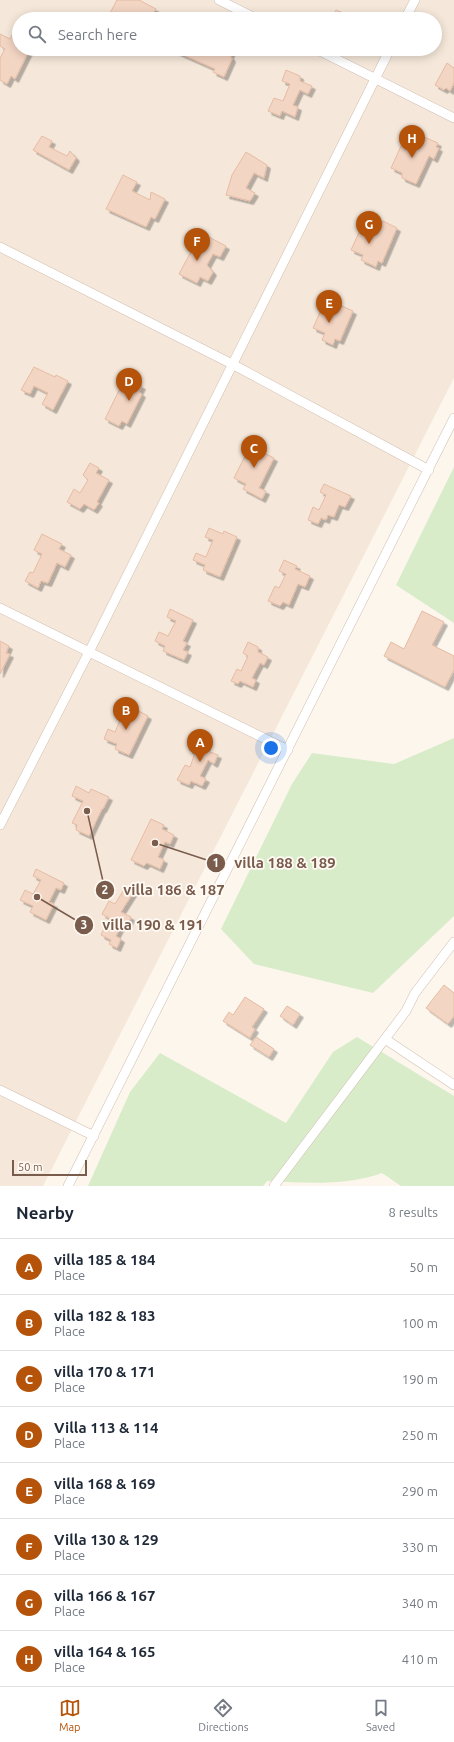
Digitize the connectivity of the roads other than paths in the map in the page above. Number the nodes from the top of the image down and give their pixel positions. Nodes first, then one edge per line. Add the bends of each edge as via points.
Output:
1 (219, 0) edge
2 (415, 0) edge
3 (243, 12) edge
4 (409, 12) edge
5 (330, 56) edge
6 (386, 56) edge
7 (375, 79) junction
8 (454, 118) edge
9 (0, 247) edge
10 (232, 364) junction
11 (454, 418) edge
12 (428, 470) junction
13 (0, 608) edge
14 (89, 652) junction
15 (288, 750) junction
16 (0, 825) edge
17 (454, 942) edge
18 (385, 1039) junction
19 (454, 1085) edge
20 (0, 1090) edge
21 (94, 1136) junction
22 (68, 1186) edge
23 (274, 1186) edge

1 - 3 street
2 - 4 street
5 - 7 street
6 - 7 street
7 - 8 street
7 - 10 street
9 - 10 street
10 - 12 street
10 - 14 street
11 - 12 street
12 - 15 street
13 - 14 street
14 - 15 street
14 - 16 street
15 - 21 street
17 - 18 street via 415,993 406,1011
18 - 19 street
18 - 23 street
20 - 21 street
21 - 22 street

